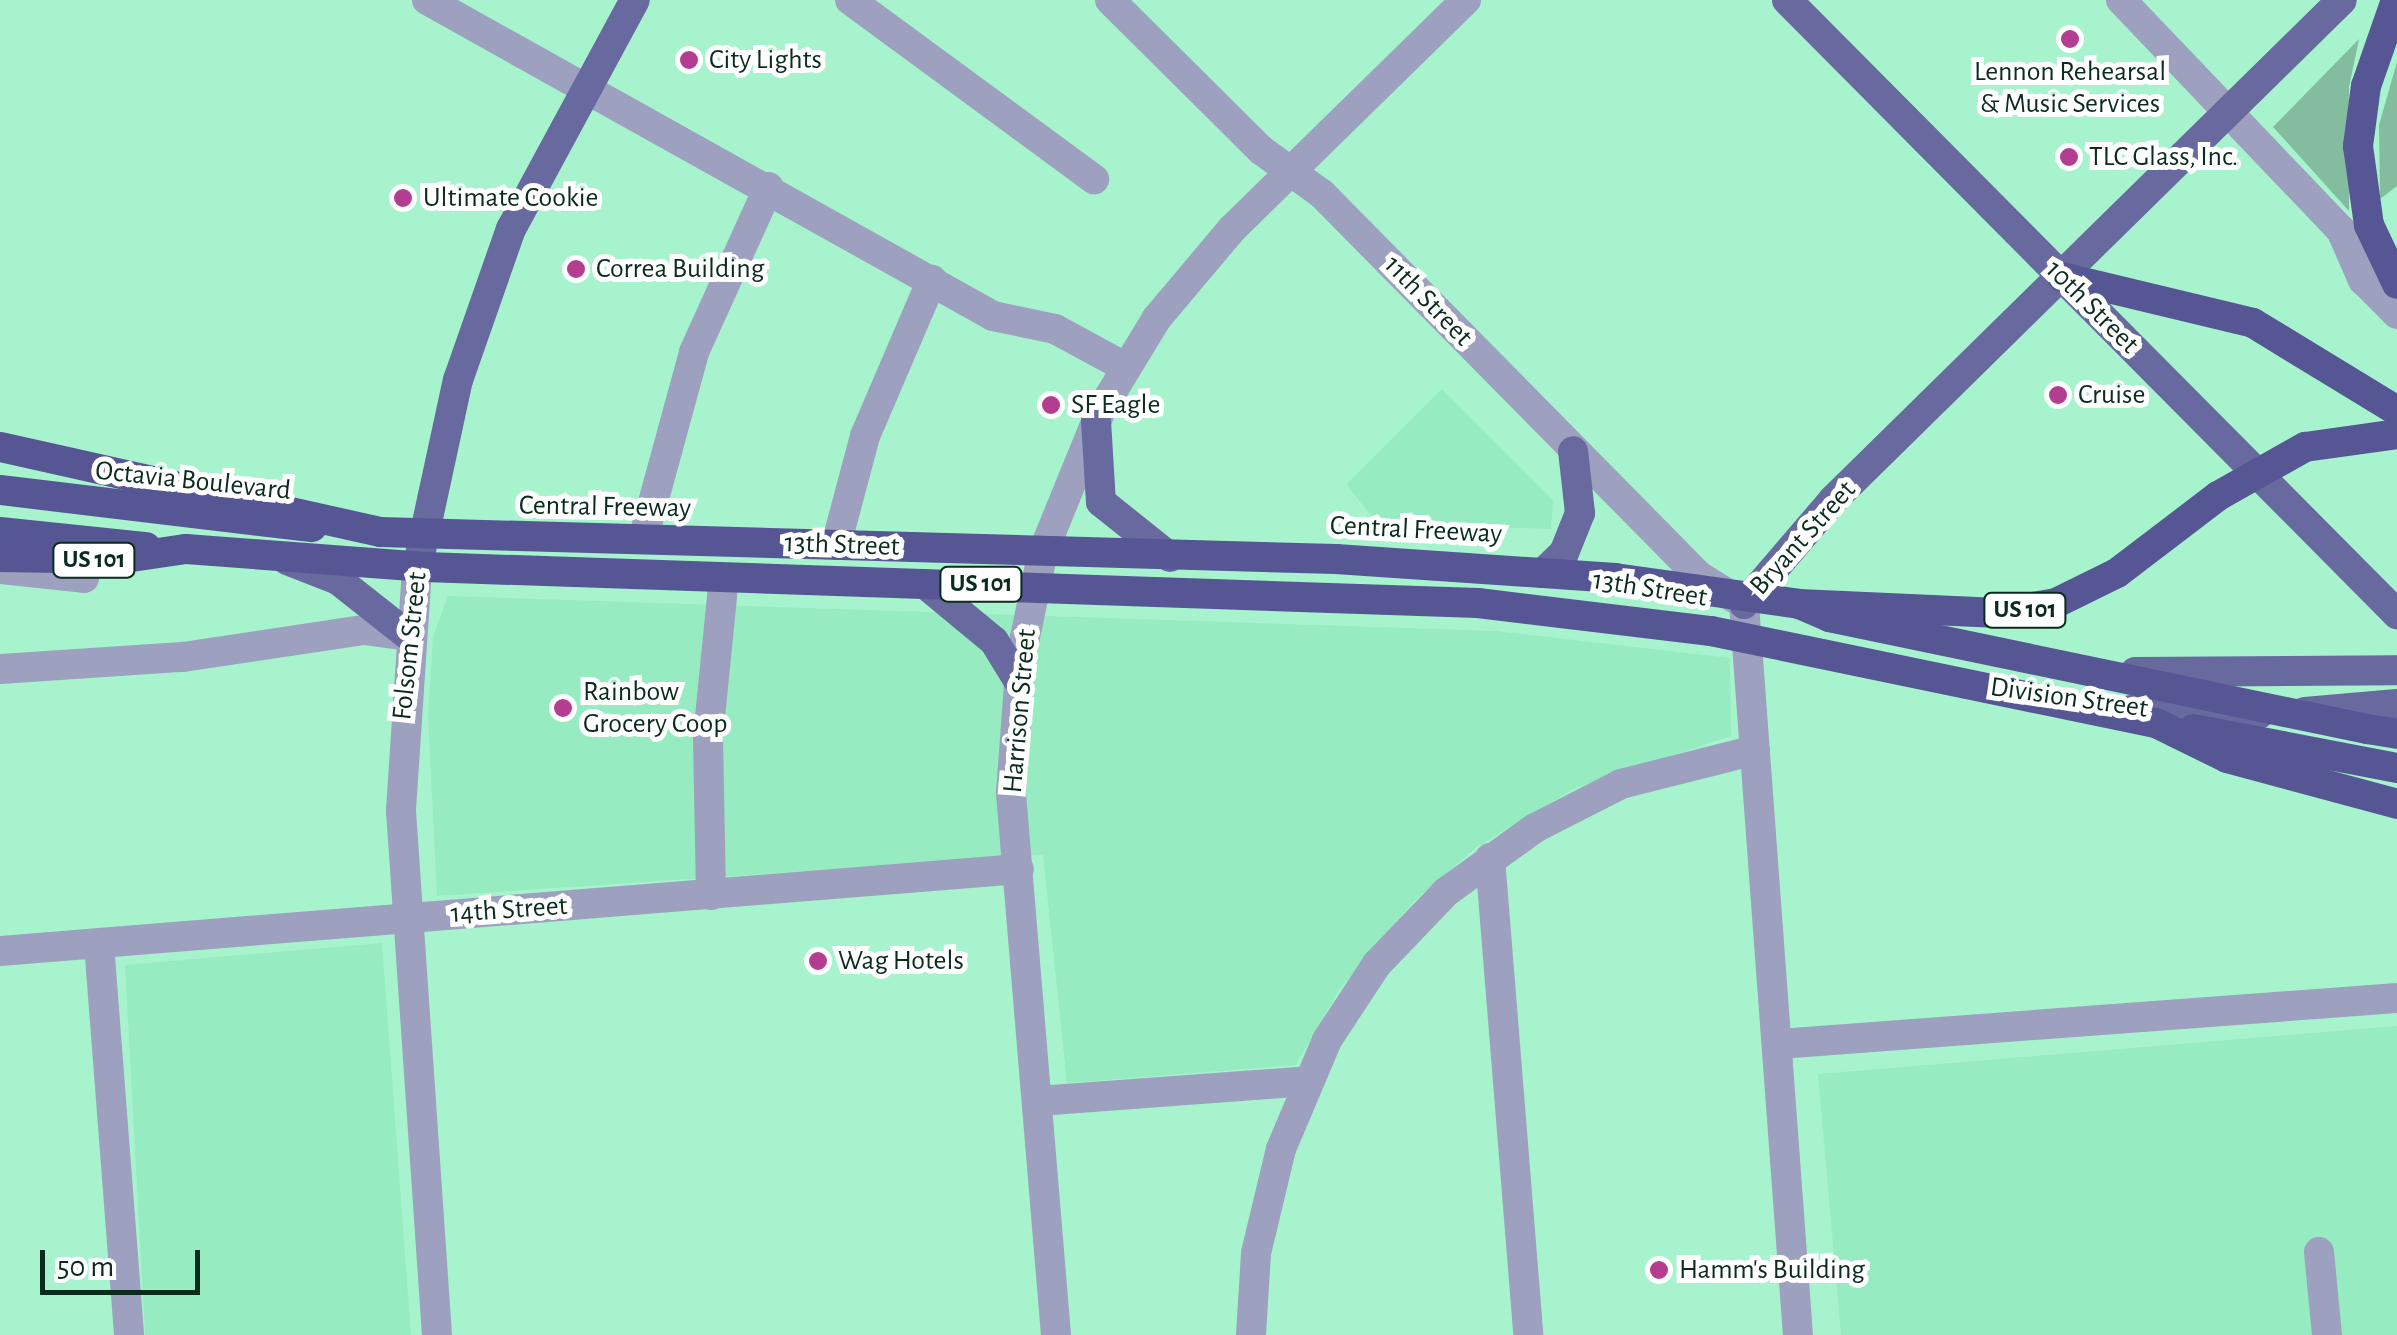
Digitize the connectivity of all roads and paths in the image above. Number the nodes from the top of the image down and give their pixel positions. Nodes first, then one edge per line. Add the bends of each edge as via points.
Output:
1 (426, 0) edge
2 (635, 0) edge
3 (850, 0) edge
4 (1110, 0) edge
5 (1466, 0) edge
6 (1787, 0) edge
7 (2121, 0) edge
8 (2342, 0) edge
9 (2396, 0) edge
10 (583, 86) junction
11 (2232, 110) junction
12 (1293, 174) junction
13 (1094, 179) dead end
14 (769, 187) junction
15 (2062, 277) junction
16 (932, 280) junction
17 (2397, 284) edge
18 (2397, 314) edge
19 (1125, 367) junction
20 (2397, 411) edge
21 (1096, 421) junction
22 (2397, 434) edge
23 (0, 447) edge
24 (1573, 451) junction
25 (0, 489) edge
26 (0, 532) edge
27 (380, 532) junction
28 (424, 533) junction
29 (644, 539) junction
30 (92, 545) junction
31 (836, 545) junction
32 (186, 550) junction
33 (1043, 552) junction
34 (0, 556) edge
35 (1170, 557) junction
36 (284, 559) junction
37 (0, 569) edge
38 (417, 569) junction
39 (1543, 573) junction
40 (724, 578) junction
41 (926, 584) junction
42 (1033, 588) junction
43 (1744, 604) junction
44 (1799, 604) junction
45 (2397, 614) edge
46 (409, 636) junction
47 (1744, 638) junction
48 (0, 669) edge
49 (2397, 670) edge
50 (1018, 680) junction
51 (2397, 704) edge
52 (2156, 722) junction
53 (2397, 734) edge
54 (1756, 750) junction
55 (2397, 768) edge
56 (2397, 804) edge
57 (1490, 858) junction
58 (1019, 869) junction
59 (710, 895) junction
60 (406, 920) junction
61 (99, 944) junction
62 (0, 951) edge
63 (2397, 998) edge
64 (1779, 1044) junction
65 (1308, 1081) junction
66 (1038, 1101) junction
67 (2319, 1252) dead end
68 (129, 1335) edge
69 (437, 1335) edge
70 (1056, 1335) edge
71 (1251, 1335) edge
72 (1528, 1335) edge
73 (1798, 1335) edge
74 (2326, 1335) edge

1 - 10 street
2 - 10 main road, Folsom Street
3 - 13 street
4 - 12 street, 11th Street
5 - 12 street, Harrison Street
6 - 15 main road, 10th Street
7 - 11 street
8 - 11 main road, Bryant Street
9 - 17 highway via 2366,86 2358,166 2368,224
10 - 14 street
10 - 28 main road, Folsom Street via 477,319
11 - 15 main road, Bryant Street
11 - 18 street via 2341,230 2363,280
12 - 19 street, Harrison Street via 1203,259
12 - 24 street, 11th Street
14 - 16 street
14 - 29 street via 694,352
15 - 20 highway via 2253,324
15 - 43 main road, Bryant Street via 1833,500
15 - 45 main road, 10th Street
16 - 19 street via 992,316 1055,329
16 - 31 street via 865,436
19 - 21 street, Harrison Street
21 - 33 street, Harrison Street
21 - 35 main road via 1100,502
22 - 44 highway, Central Freeway / US 101, bridge via 2345,437 2275,461 2117,573 2056,602 1998,613
23 - 27 highway, US 101, bridge
24 - 39 main road via 1580,512 1564,553
24 - 43 street, 11th Street via 1698,576
25 - 27 highway, Octavia Boulevard, bridge
25 - 28 main road, 13th Street
26 - 30 main road, 13th Street
26 - 32 highway, bridge
27 - 44 highway, Central Freeway / US 101, bridge via 1486,565
28 - 29 main road, 13th Street
28 - 38 main road, Folsom Street
29 - 31 main road, 13th Street
30 - 36 main road, 13th Street
30 - 37 street via 84,578
31 - 33 main road, 13th Street
32 - 34 highway, US 101, bridge via 118,559
32 - 52 highway, US 101, bridge via 1526,607 1773,642
33 - 35 main road, 13th Street
33 - 42 street, Harrison Street
35 - 39 main road, 13th Street
36 - 38 main road, 13th Street
36 - 46 main road via 338,580
38 - 40 main road, 13th Street
38 - 46 street, Folsom Street
39 - 43 main road, 13th Street
40 - 41 main road, 13th Street
40 - 59 street via 708,737
41 - 42 main road, 13th Street
41 - 50 main road via 994,641
42 - 47 main road, 13th Street via 1478,607
42 - 50 street, Harrison Street
43 - 47 street, Bryant Street
43 - 49 main road, Division Street via 2116,672
44 - 53 highway, bridge via 1829,618
46 - 48 street via 364,630 184,657
46 - 60 street, Folsom Street
47 - 51 main road, Division Street via 2108,708 2205,714
47 - 54 street, Bryant Street
50 - 58 street, Harrison Street
52 - 55 highway
52 - 56 highway, US 101 via 2226,758
54 - 57 street via 1621,784
54 - 64 street, Bryant Street
57 - 65 street via 1377,964
57 - 72 street
58 - 59 street, 14th Street
58 - 66 street, Harrison Street
59 - 60 street, 14th Street
60 - 61 street, 14th Street
60 - 69 street, Folsom Street
61 - 62 street, 14th Street
61 - 68 street
63 - 64 street
64 - 73 street, Bryant Street
65 - 66 street
65 - 71 street via 1256,1253
66 - 70 street, Harrison Street
67 - 74 street

